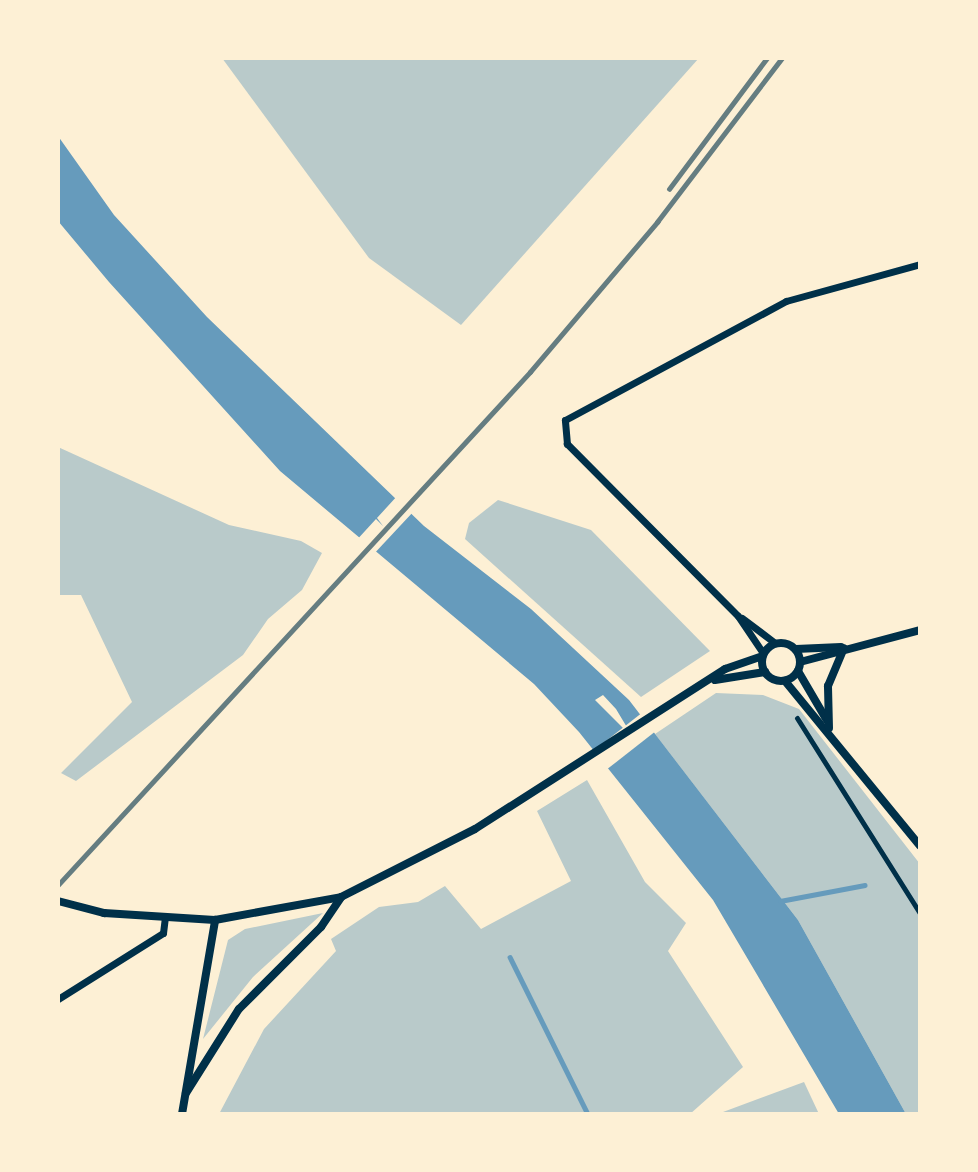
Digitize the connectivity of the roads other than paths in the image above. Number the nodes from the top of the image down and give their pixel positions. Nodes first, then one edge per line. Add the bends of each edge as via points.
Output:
1 (920, 264) edge
2 (738, 616) junction
3 (920, 630) edge
4 (775, 643) junction
5 (844, 648) junction
6 (796, 649) junction
7 (762, 655) junction
8 (799, 666) junction
9 (765, 672) junction
10 (785, 681) junction
11 (713, 682) junction
12 (797, 718) dead end
13 (829, 729) junction
14 (920, 846) edge
15 (341, 897) junction
16 (58, 901) edge
17 (920, 913) edge
18 (164, 917) junction
19 (215, 920) junction
20 (58, 999) edge
21 (194, 1049) junction
22 (209, 1052) junction
23 (186, 1093) junction
24 (182, 1114) edge

1 - 2 street via 795,297 565,420 567,444
2 - 4 street
2 - 7 street
3 - 5 street
4 - 6 street
4 - 7 street
5 - 6 street
5 - 8 street
5 - 13 street via 828,686
6 - 8 street
7 - 9 street
7 - 11 street via 725,669
8 - 10 street
8 - 13 street
9 - 10 street
9 - 11 street
10 - 13 street
11 - 15 street via 415,863
12 - 17 street
13 - 14 street
15 - 19 street
15 - 22 street via 321,927 254,990
16 - 18 street
18 - 19 street
18 - 20 street via 163,933
19 - 21 street
21 - 22 street
21 - 23 street
22 - 23 street
23 - 24 street

